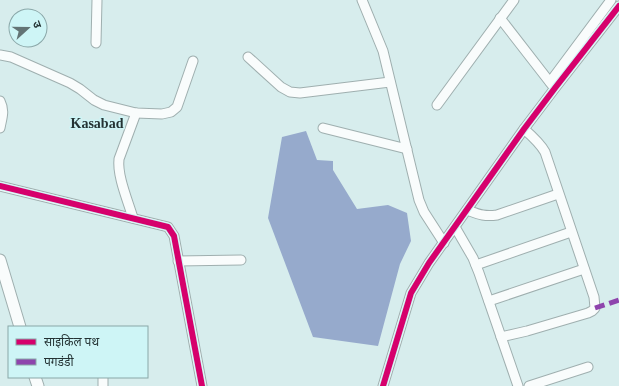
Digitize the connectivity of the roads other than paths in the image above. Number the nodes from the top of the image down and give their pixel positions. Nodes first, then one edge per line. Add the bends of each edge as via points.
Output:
1 (97, 0) edge
2 (362, 0) edge
3 (514, 0) edge
4 (611, 0) edge
5 (619, 6) edge
6 (500, 18) junction
7 (96, 43) dead end
8 (0, 55) edge
9 (248, 57) dead end
10 (193, 62) dead end
11 (390, 82) junction
12 (552, 85) junction
13 (0, 101) edge
14 (437, 105) dead end
15 (136, 113) junction
16 (0, 128) edge
17 (323, 128) dead end
18 (524, 129) junction
19 (407, 149) junction
20 (0, 186) edge
21 (558, 194) junction
22 (466, 210) junction
23 (133, 218) junction
24 (455, 227) junction
25 (571, 232) junction
26 (444, 243) junction
27 (0, 260) edge
28 (242, 260) dead end
29 (178, 261) junction
30 (476, 265) junction
31 (584, 269) junction
32 (489, 301) junction
33 (20, 326) edge
34 (501, 337) junction
35 (588, 367) dead end
36 (202, 386) edge
37 (383, 386) edge
38 (518, 386) edge
39 (529, 386) edge

1 - 7 street
2 - 11 street via 382,51
3 - 6 street
4 - 12 street
5 - 12 street
6 - 12 street
6 - 14 street
8 - 15 street via 11,57 70,83 104,105
9 - 11 street via 290,92
10 - 15 street via 177,107 172,112
11 - 19 street
12 - 18 street
13 - 16 street via 3,107
15 - 23 street via 118,166
17 - 19 street
18 - 21 street via 545,152
18 - 22 street
19 - 26 street via 419,200
20 - 23 street
21 - 22 street via 489,216
21 - 25 street
22 - 24 street
23 - 29 street via 168,227 174,236
24 - 26 street
24 - 30 street
25 - 30 street
25 - 31 street
26 - 37 street via 411,293
27 - 33 street
28 - 29 street
29 - 36 street
30 - 32 street
31 - 32 street
31 - 34 street via 595,303 592,311
32 - 34 street
34 - 38 street
35 - 39 street

